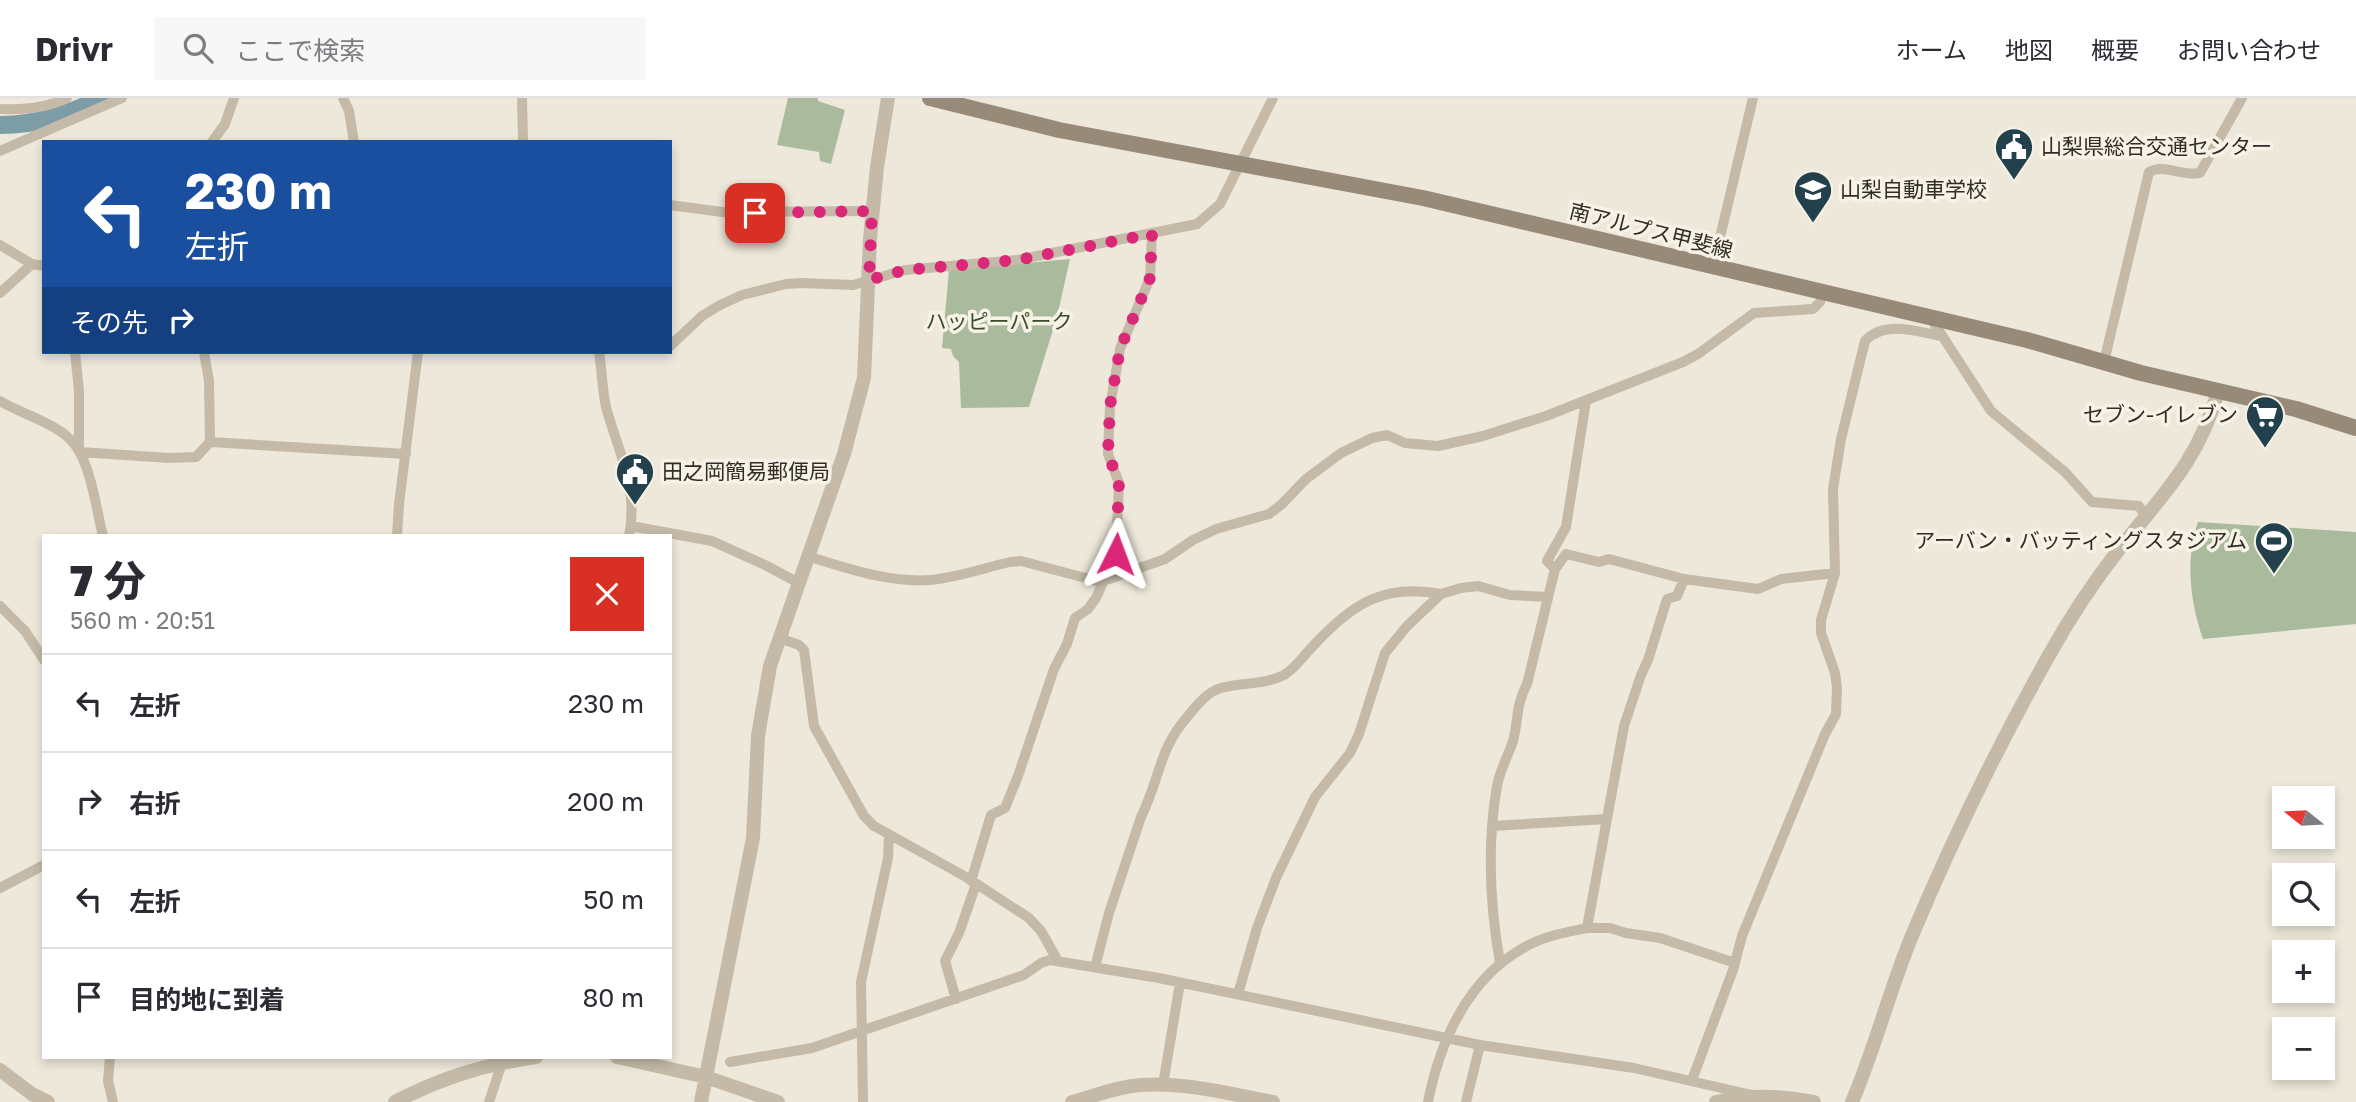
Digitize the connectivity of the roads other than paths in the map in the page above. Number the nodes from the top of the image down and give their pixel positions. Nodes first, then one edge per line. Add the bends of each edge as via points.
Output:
1 (67, 98) edge
2 (122, 98) edge
3 (234, 98) edge
4 (343, 98) edge
5 (522, 98) edge
6 (888, 98) edge
7 (930, 98) edge
8 (1273, 98) edge
9 (1754, 98) edge
10 (2242, 98) edge
11 (0, 109) edge
12 (0, 140) edge
13 (213, 140) edge
14 (355, 140) edge
15 (523, 140) edge
16 (19, 143) junction
17 (0, 151) edge
18 (1241, 164) junction
19 (672, 205) edge
20 (872, 211) junction
21 (1152, 234) junction
22 (0, 245) edge
23 (38, 265) edge
24 (1713, 267) junction
25 (869, 280) junction
26 (0, 293) edge
27 (1823, 294) junction
28 (1897, 309) junction
29 (1930, 317) junction
30 (1897, 328) junction
31 (1941, 336) junction
32 (672, 344) edge
33 (75, 354) edge
34 (204, 354) edge
35 (418, 354) edge
36 (599, 354) edge
37 (2104, 362) junction
38 (2218, 392) junction
39 (0, 401) edge
40 (1586, 401) junction
41 (2356, 428) edge
42 (210, 442) junction
43 (80, 450) junction
44 (407, 454) junction
45 (2146, 517) junction
46 (630, 531) edge
47 (102, 534) edge
48 (397, 534) edge
49 (655, 534) edge
50 (672, 536) edge
51 (807, 556) junction
52 (1555, 569) junction
53 (1835, 573) junction
54 (1110, 578) junction
55 (1684, 579) junction
56 (797, 582) junction
57 (1441, 594) junction
58 (1548, 597) junction
59 (0, 606) edge
60 (779, 638) junction
61 (42, 657) edge
62 (1607, 819) junction
63 (1493, 826) junction
64 (889, 835) junction
65 (42, 866) edge
66 (974, 883) junction
67 (0, 888) edge
68 (1587, 928) junction
69 (1058, 961) junction
70 (1500, 963) junction
71 (1735, 963) junction
72 (1095, 967) junction
73 (1180, 982) junction
74 (1238, 995) junction
75 (956, 999) junction
76 (862, 1031) junction
77 (1447, 1039) junction
78 (1480, 1045) junction
79 (110, 1059) edge
80 (626, 1059) edge
81 (503, 1060) edge
82 (730, 1062) dead end
83 (0, 1070) edge
84 (706, 1077) junction
85 (1692, 1080) junction
86 (1163, 1085) junction
87 (1755, 1095) junction
88 (1225, 1097) edge
89 (48, 1102) edge
90 (113, 1102) edge
91 (394, 1102) edge
92 (489, 1102) edge
93 (701, 1102) edge
94 (778, 1102) edge
95 (863, 1102) edge
96 (1073, 1102) edge
97 (1273, 1102) edge
98 (1428, 1102) edge
99 (1466, 1102) edge
100 (1716, 1102) edge
101 (1814, 1102) edge
102 (1852, 1102) edge

1 - 11 street via 30,108
2 - 16 street
3 - 13 street
4 - 14 street
5 - 15 street
6 - 20 street
7 - 18 main road, 南アルプス甲斐線 via 1045,127
8 - 18 street
9 - 24 street
10 - 37 street via 2200,173 2159,168 2149,172
12 - 16 street
16 - 17 street
18 - 21 street via 1220,204 1208,216 1197,224
18 - 24 main road, 南アルプス甲斐線 via 1423,198
19 - 20 street via 722,212
20 - 25 street
21 - 25 street via 1017,260 905,270
21 - 54 street via 1150,278 1120,349 1110,406 1108,454 1119,483
22 - 23 street
23 - 26 street
24 - 27 main road, 南アルプス甲斐線
25 - 32 street via 853,285 786,284 742,295 702,316
25 - 51 street via 864,378 844,454
27 - 28 main road, 南アルプス甲斐線
27 - 40 street via 1813,309 1754,313 1683,362
28 - 29 main road, 南アルプス甲斐線
28 - 30 street
29 - 31 street
29 - 37 main road, 南アルプス甲斐線
30 - 31 street
30 - 53 street via 1865,341 1833,489
31 - 45 street via 1999,420 2065,472 2092,502 2139,506
33 - 43 street
34 - 42 street
35 - 44 street
36 - 46 street via 606,406 630,480
37 - 38 main road, 南アルプス甲斐線
38 - 41 main road, 南アルプス甲斐線
38 - 45 street via 2193,453 2175,484
39 - 43 street via 64,434
40 - 52 street via 1566,527 1547,561
40 - 54 street via 1438,446 1405,443 1387,435 1372,438 1306,479 1269,514 1216,529 1165,559
42 - 43 street via 196,457
42 - 44 street
43 - 47 street
44 - 48 street
45 - 102 street via 2063,630 1980,785 1908,946 1872,1057
46 - 49 street
50 - 56 street via 712,541
51 - 54 street via 895,578 930,580 1021,561 1097,581
51 - 56 street
52 - 55 street via 1566,554 1598,562 1609,559
52 - 58 street
53 - 55 street via 1781,579 1758,589
53 - 71 street via 1821,633 1836,681 1836,714 1742,936
54 - 66 street via 1075,618 1005,808 991,816
55 - 62 street via 1677,596 1667,599 1624,726
56 - 60 street
57 - 58 street via 1478,586 1510,595
57 - 72 street via 1407,590 1373,598 1348,611 1287,674 1267,682 1220,688 1196,707 1170,740 1158,767
57 - 74 street via 1385,653 1359,734 1315,797 1276,878
58 - 63 street via 1497,787
59 - 61 street
60 - 64 street via 804,650 814,726 864,816
60 - 84 street via 758,736 752,838
62 - 63 street
62 - 68 street
63 - 70 street via 1491,894
64 - 66 street
64 - 76 street via 860,982
65 - 67 street
66 - 69 street via 1029,918
66 - 75 street via 945,961
68 - 70 street via 1527,946
68 - 71 street via 1660,938
69 - 72 street
69 - 75 street via 1041,963 1024,975
70 - 77 street via 1468,998
71 - 85 street
72 - 73 street
73 - 74 street
73 - 86 street
74 - 77 street
75 - 76 street
76 - 82 street via 812,1048
76 - 95 street
77 - 78 street
77 - 98 street
78 - 85 street
78 - 99 street
79 - 90 street
80 - 84 street
81 - 91 street via 457,1073
81 - 92 street
83 - 89 street
84 - 93 street
84 - 94 street
85 - 87 street
86 - 88 street
86 - 96 street via 1132,1086
87 - 100 street
87 - 101 street
88 - 97 street

